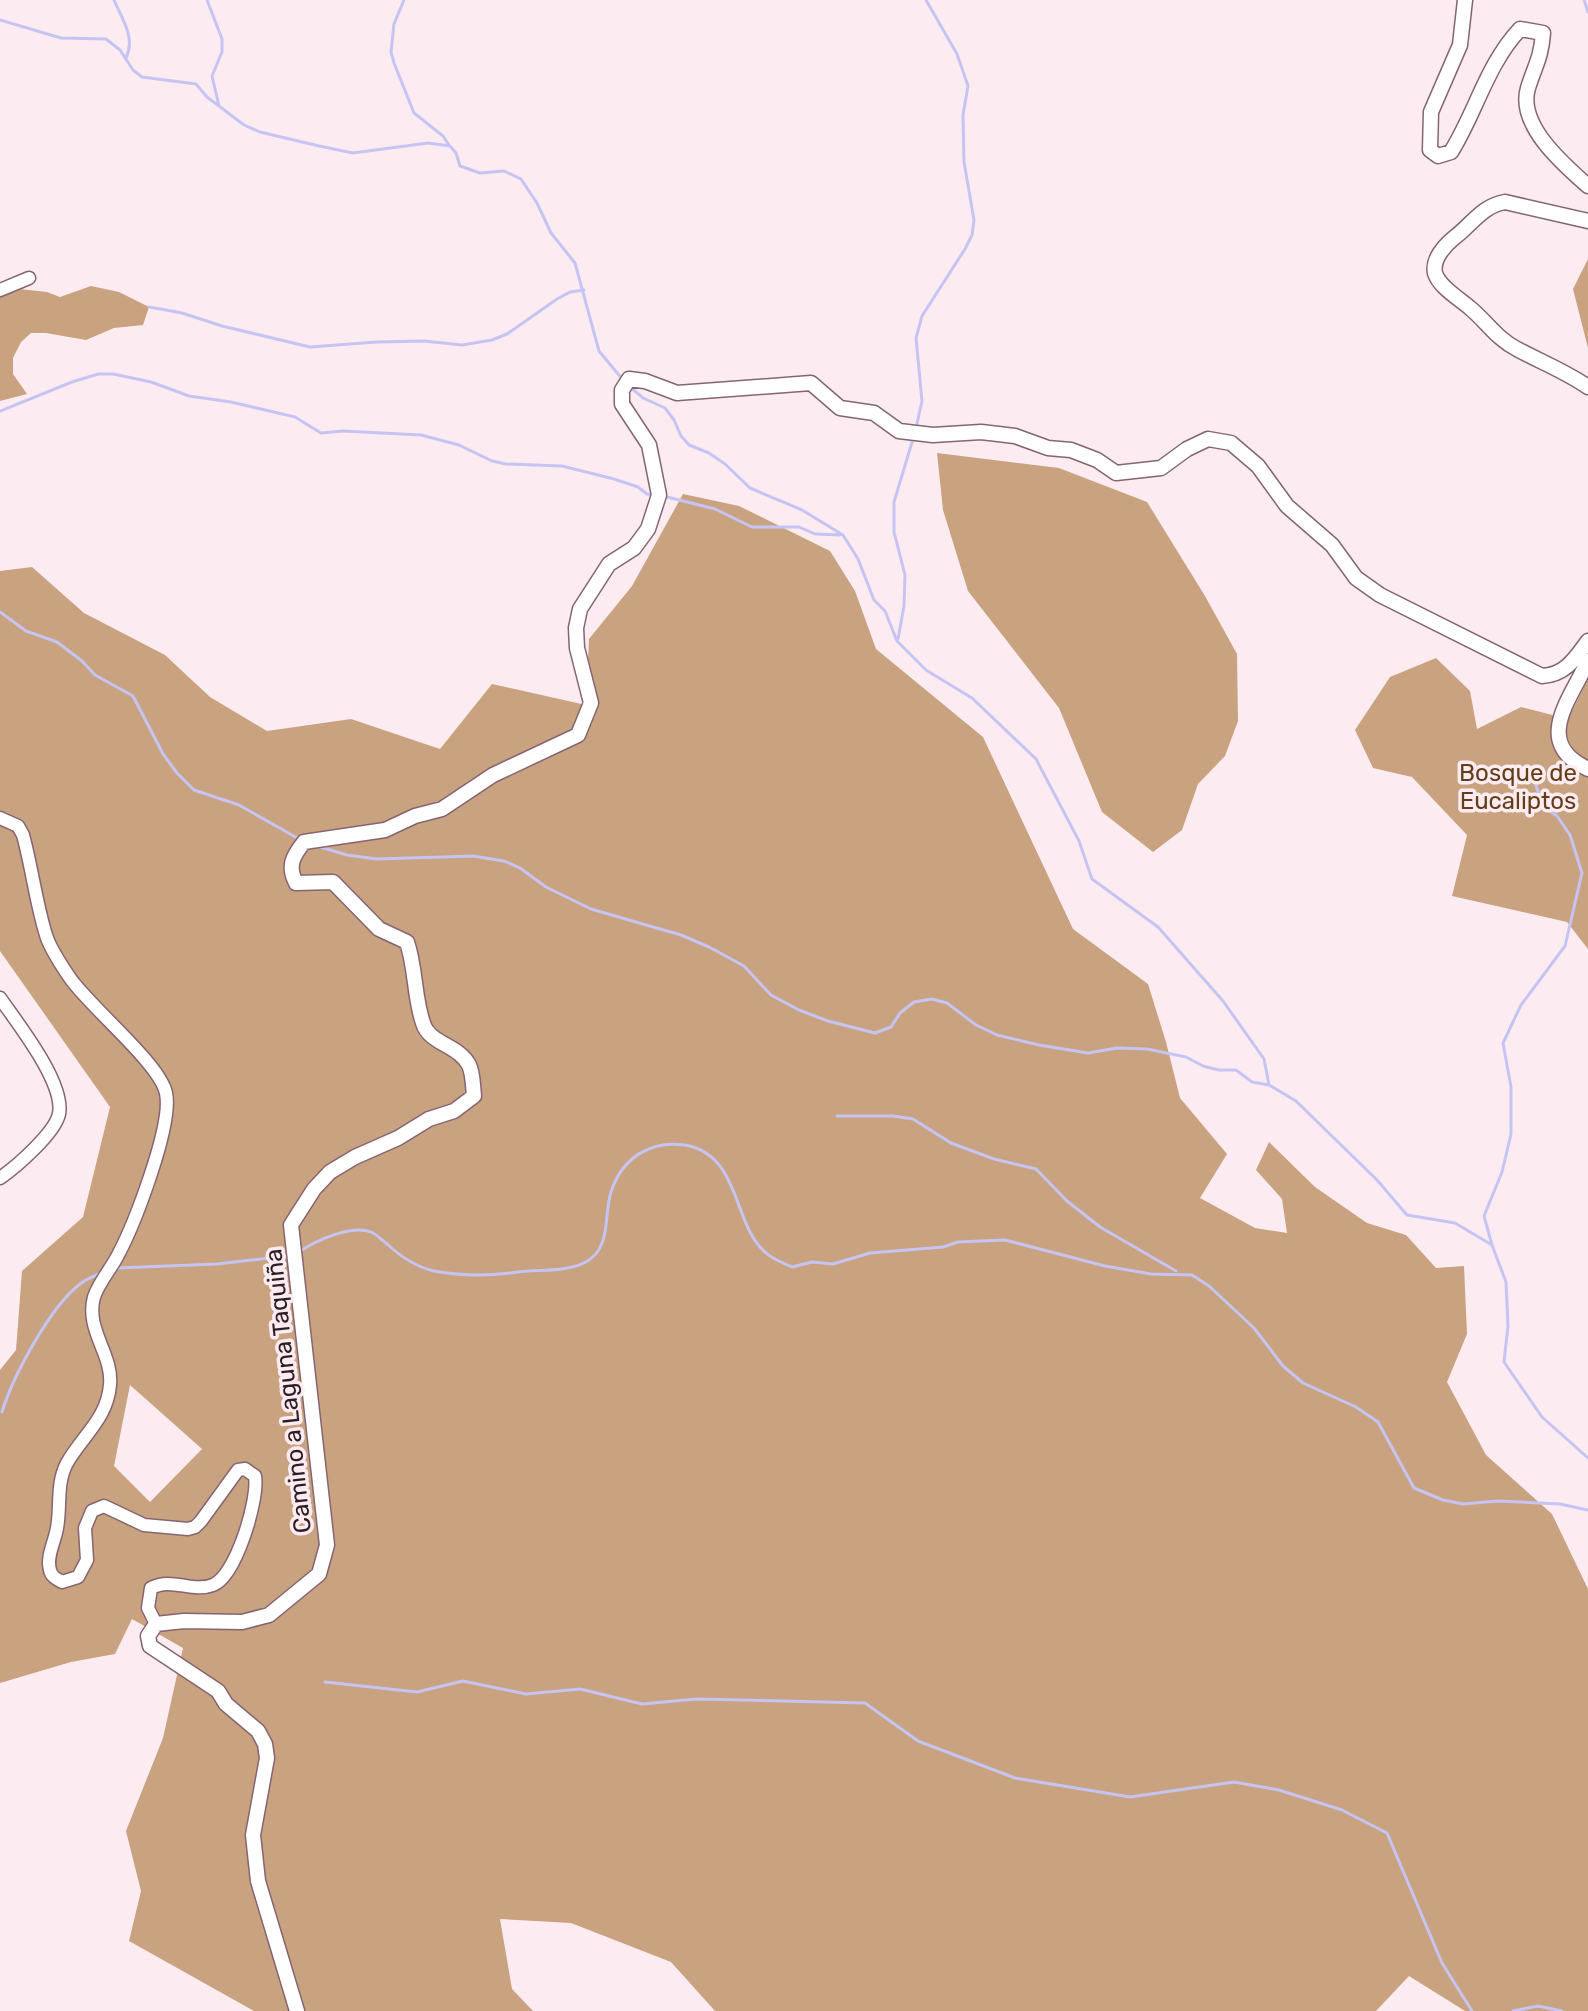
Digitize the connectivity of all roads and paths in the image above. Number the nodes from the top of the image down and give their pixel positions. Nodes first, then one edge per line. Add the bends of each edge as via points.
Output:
1 (1465, 0) edge
2 (1588, 186) edge
3 (1588, 221) edge
4 (29, 278) dead end
5 (0, 290) edge
6 (1588, 387) edge
7 (1588, 641) edge
8 (1588, 661) edge
9 (1588, 769) edge
10 (0, 818) edge
11 (0, 998) edge
12 (0, 1178) edge
13 (156, 1624) junction
14 (297, 2011) edge

1 - 2 street via 1460,45 1431,112 1430,150 1438,156 1451,152 1509,40 1520,29 1543,33 1539,64 1527,91 1530,117 1546,147
3 - 6 street via 1505,202 1493,204 1446,244 1434,270 1497,335
4 - 5 street
7 - 13 street, Camino a Laguna Taquiña via 1564,670 1542,676 1380,595 1356,578 1332,545 1287,506 1258,466 1231,443 1208,439 1161,468 1116,473 1071,450 1015,436 899,431 874,413 840,408 811,383 677,393 629,379 622,404 649,445 659,495 648,529 634,548 609,564 580,609 577,648 591,703 578,735 493,775 442,809 385,830 304,842 294,855 290,871 296,883 333,882 379,929 407,942 423,1024 428,1034 460,1053 471,1067 474,1096 330,1172 291,1225 327,1545 319,1574 269,1615 242,1622
8 - 9 street via 1556,736 1561,747
10 - 13 street via 18,826 23,835 47,938 70,977 161,1079 167,1095 158,1146 128,1235 95,1295 94,1328 111,1372 109,1396 100,1419 66,1464 49,1569 62,1582 78,1577 87,1560 85,1528 92,1511 104,1506 144,1525 188,1529 201,1521 238,1470 255,1476 253,1510 229,1570 200,1588 168,1583 151,1588 148,1608
11 - 12 street via 42,1059 59,1105 55,1125
13 - 14 street via 150,1629 150,1646 218,1691 265,1744 254,1859

